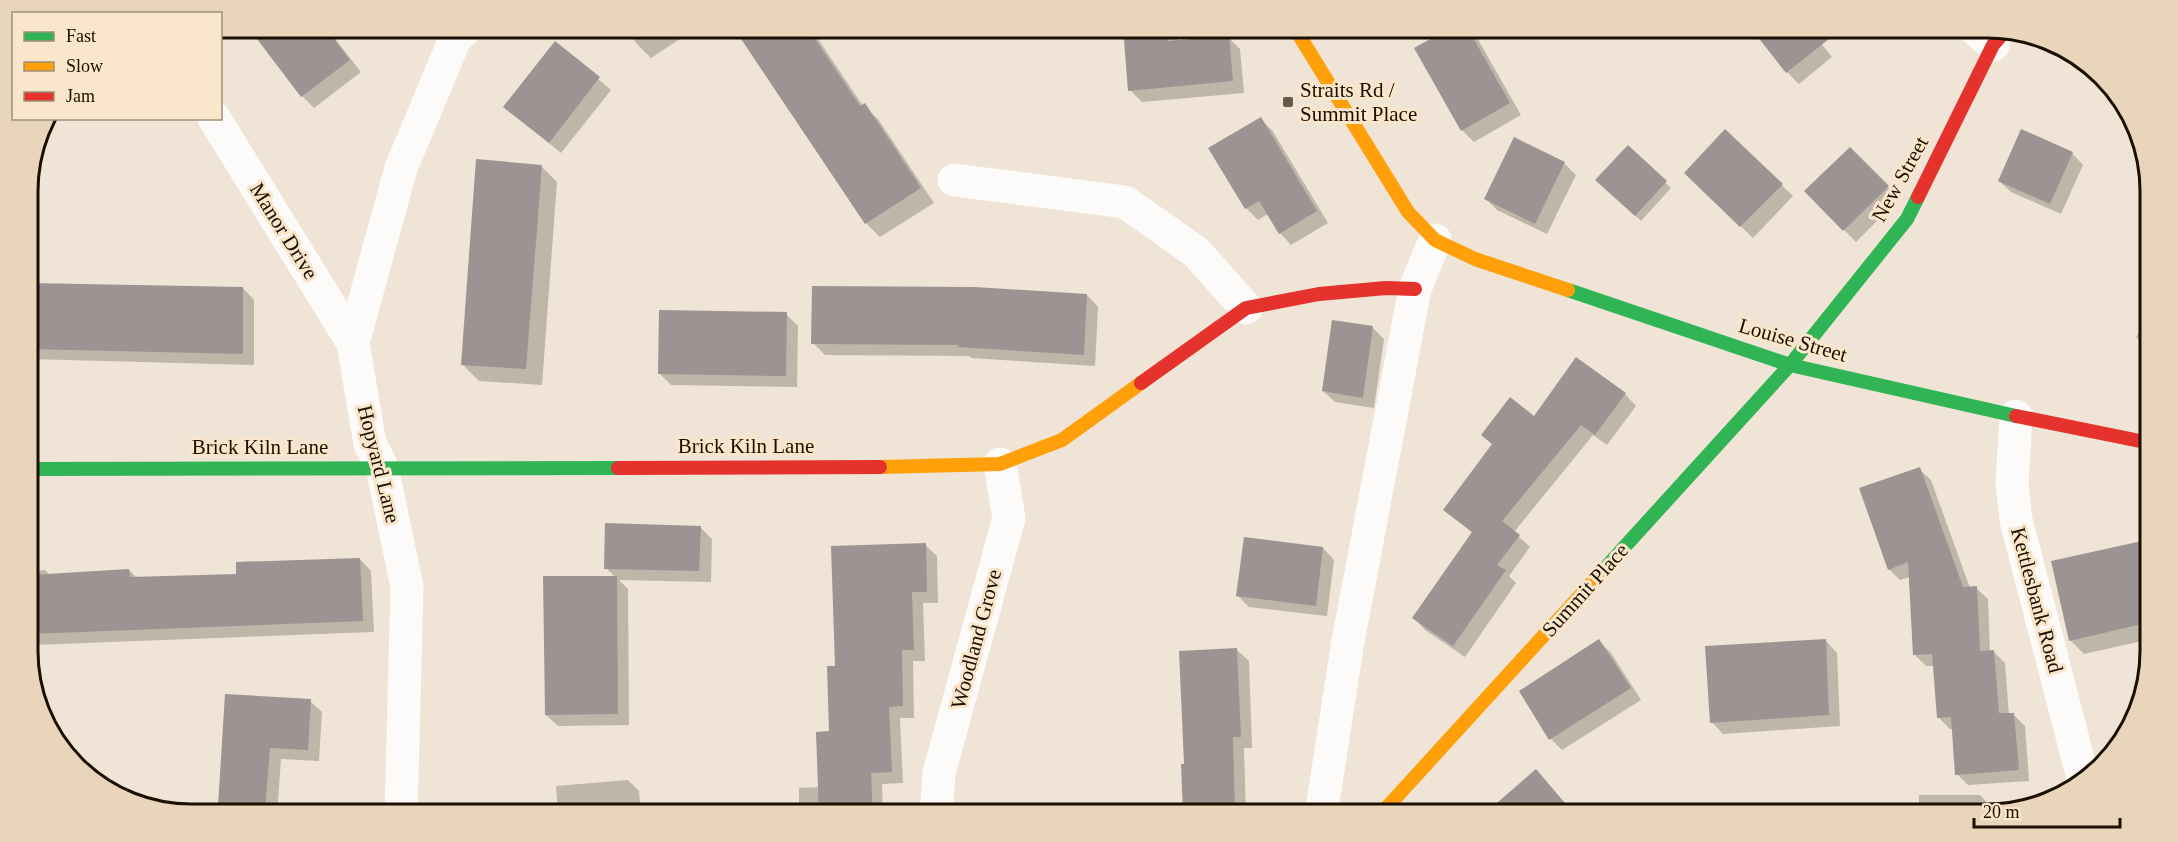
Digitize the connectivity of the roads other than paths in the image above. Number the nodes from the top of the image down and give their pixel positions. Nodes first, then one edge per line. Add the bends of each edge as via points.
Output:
1 (456, 38) edge
2 (1301, 38) edge
3 (1988, 38) edge
4 (215, 120) edge
5 (954, 180) dead end
6 (1435, 240) junction
7 (1415, 289) junction
8 (1246, 308) junction
9 (353, 343) junction
10 (1790, 364) junction
11 (2016, 416) junction
12 (2140, 440) edge
13 (999, 464) junction
14 (382, 467) junction
15 (38, 469) edge
16 (2081, 772) edge
17 (401, 804) edge
18 (937, 804) edge
19 (1323, 804) edge
20 (1390, 804) edge

1 - 9 street, Hopyard Lane via 401,168
2 - 6 street via 1408,212
3 - 10 street, New Street via 1907,219
4 - 9 street, Manor Drive
5 - 8 street via 1125,202 1196,252
6 - 7 street
6 - 10 street, Louise Street via 1475,259
7 - 8 street, Brick Kiln Lane via 1319,294
7 - 19 street via 1348,640
8 - 13 street, Brick Kiln Lane via 1062,440
9 - 14 street, Hopyard Lane via 370,444
10 - 11 street, Louise Street
10 - 20 street, Summit Place
11 - 12 street, Louise Street
11 - 16 street, Kettlesbank Road via 2012,483 2016,520
13 - 14 street, Brick Kiln Lane
13 - 18 street, Woodland Grove via 1009,518 939,773
14 - 15 street, Brick Kiln Lane
14 - 17 street, Hopyard Lane via 407,587

